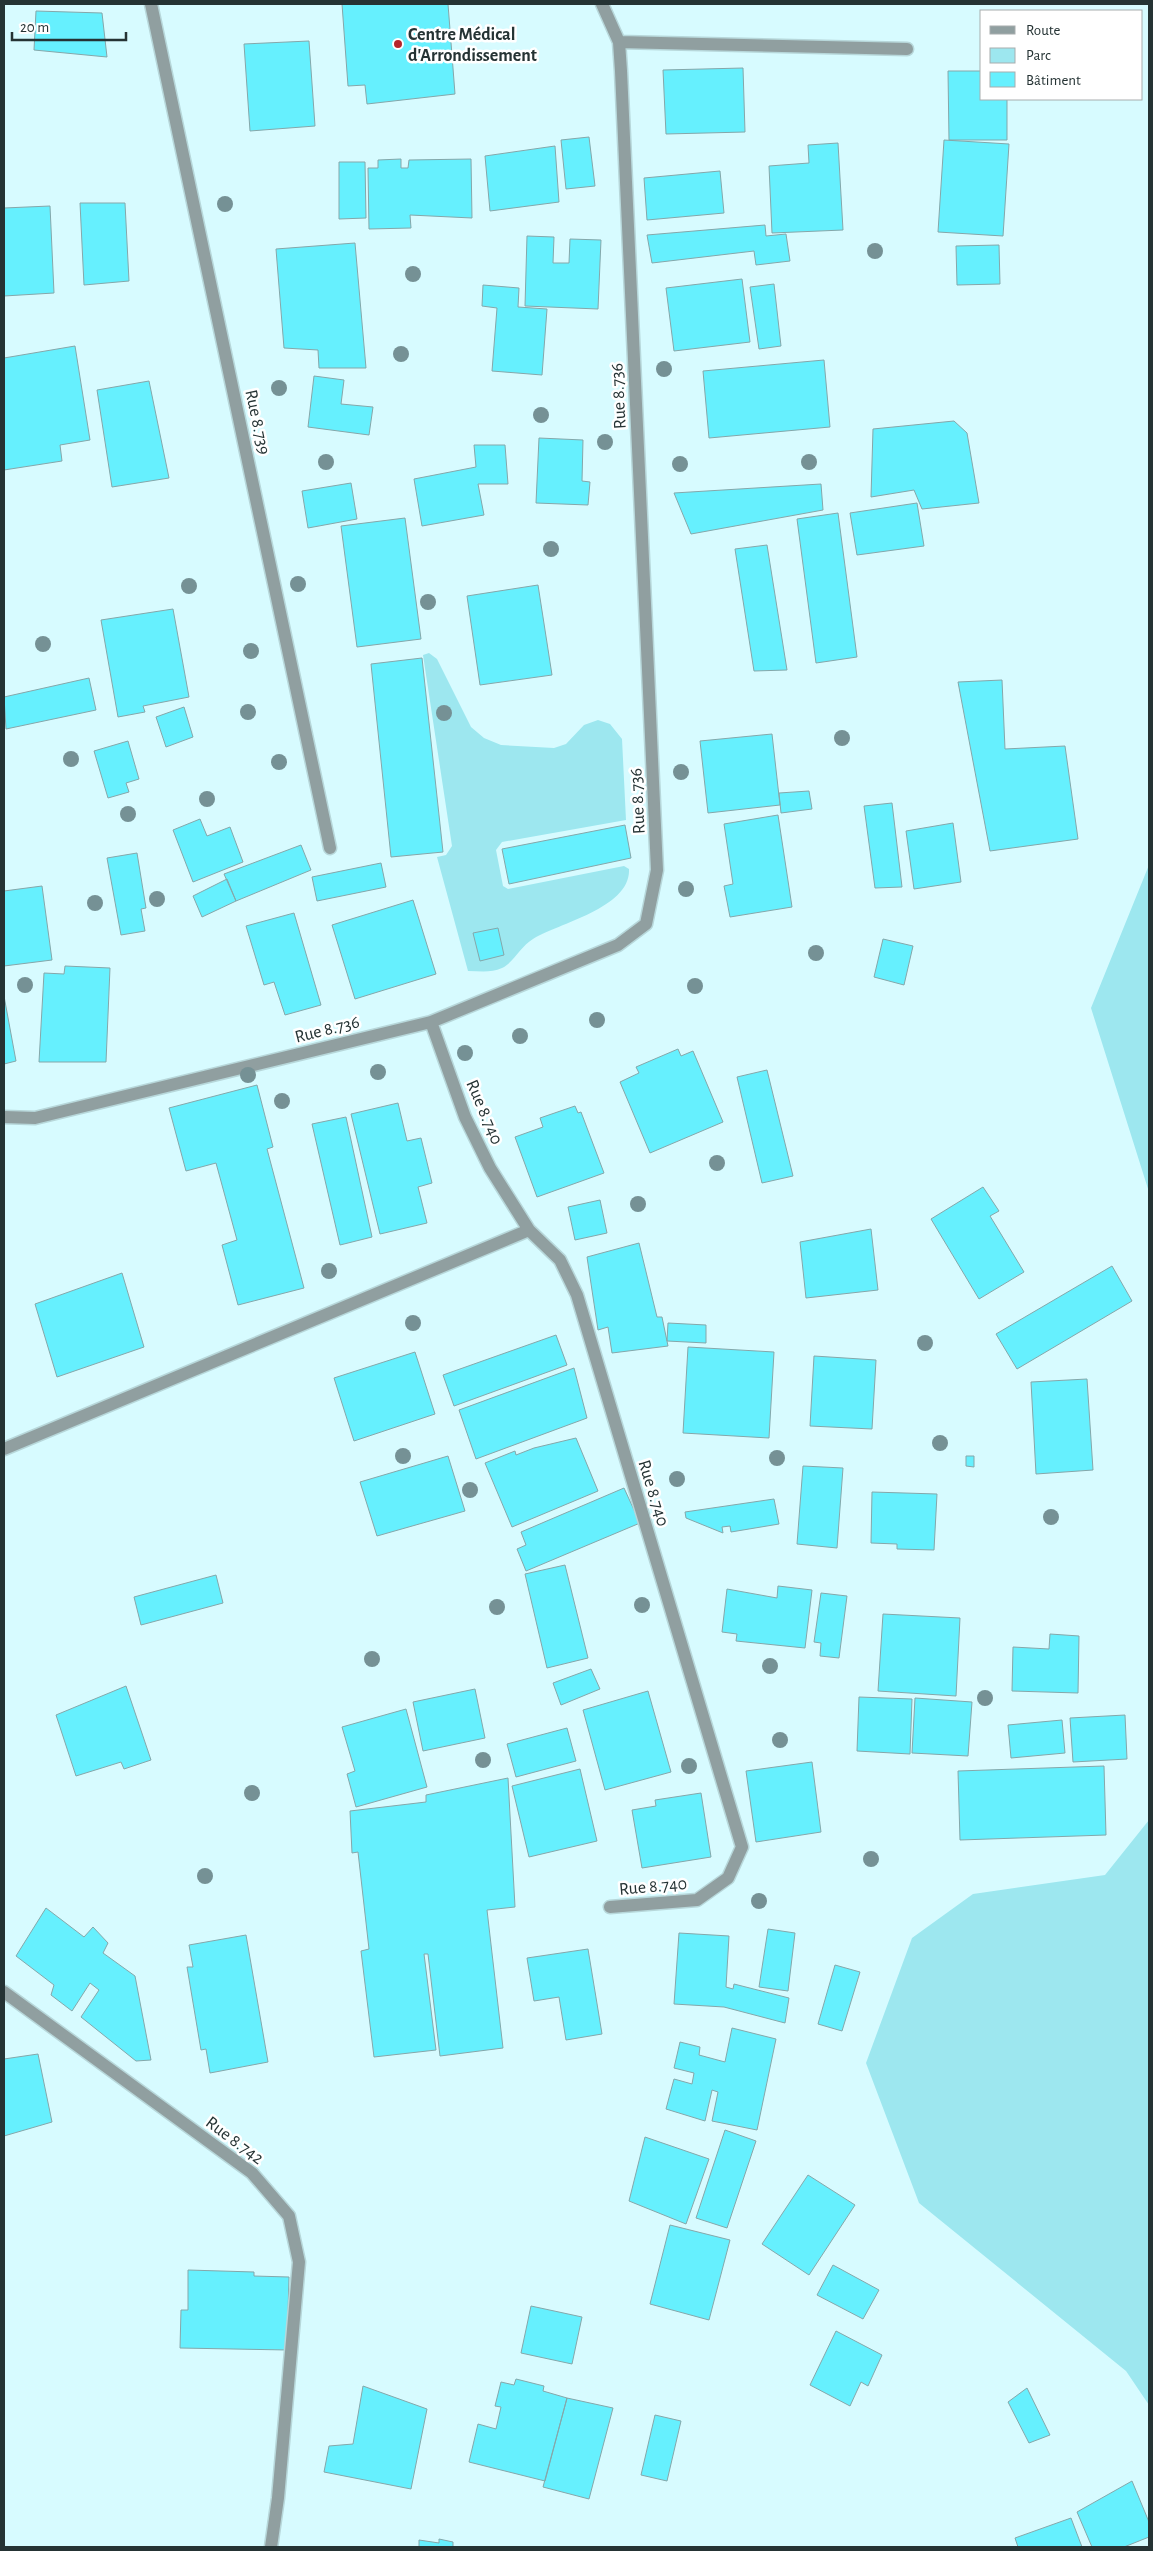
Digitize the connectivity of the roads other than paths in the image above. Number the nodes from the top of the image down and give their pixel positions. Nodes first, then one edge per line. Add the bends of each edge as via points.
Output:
1 (151, 4) edge
2 (602, 4) edge
3 (619, 42) junction
4 (907, 49) dead end
5 (330, 848) dead end
6 (431, 1022) junction
7 (4, 1117) edge
8 (529, 1230) junction
9 (4, 1449) edge
10 (610, 1907) dead end
11 (4, 1992) edge
12 (271, 2547) edge

1 - 5 street, Rue 8.739
2 - 3 street, Rue 8.736
3 - 4 street
3 - 6 street, Rue 8.736 via 657,870 646,924 618,945
6 - 7 street, Rue 8.736 via 35,1118
6 - 8 street, Rue 8.740 via 465,1117 490,1168
8 - 9 street
8 - 10 street, Rue 8.740 via 560,1260 577,1295 742,1847 728,1878 697,1900
11 - 12 street, Rue 8.742 via 252,2173 289,2216 299,2262

